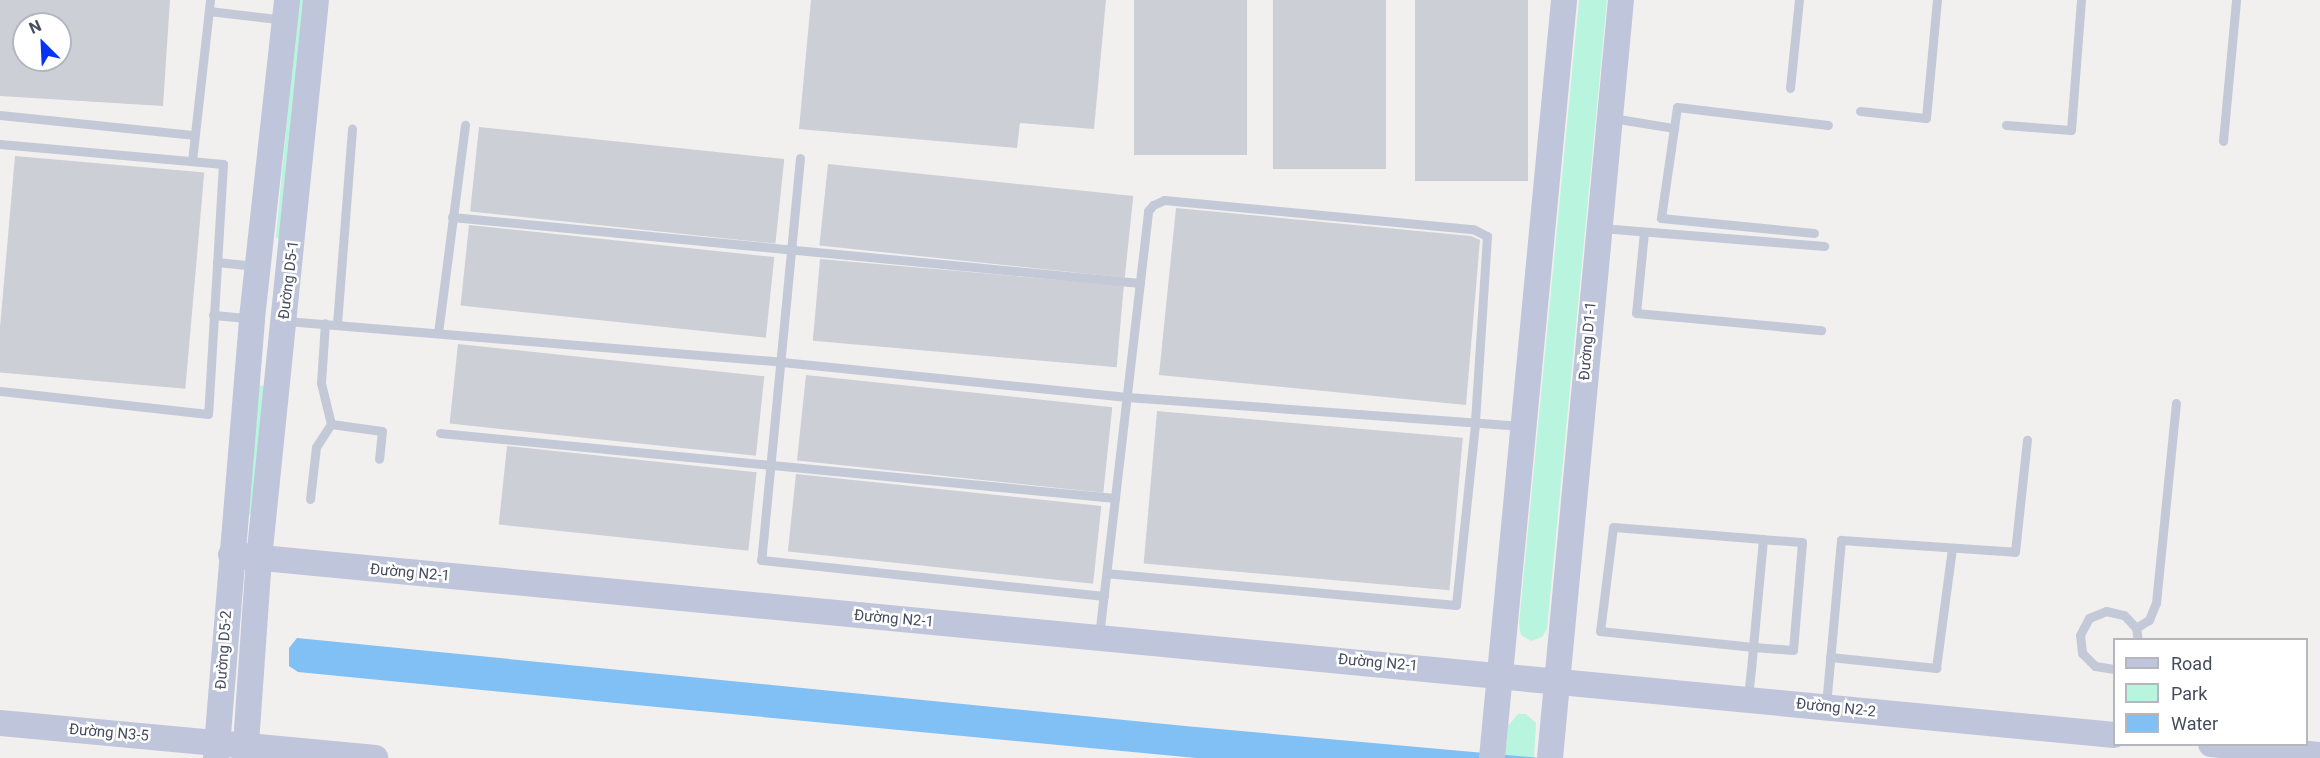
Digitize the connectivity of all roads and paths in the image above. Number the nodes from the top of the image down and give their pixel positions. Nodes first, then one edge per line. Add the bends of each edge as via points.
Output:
1 (210, 0) edge
2 (316, 0) edge
3 (1564, 0) edge
4 (1621, 0) edge
5 (1799, 0) edge
6 (1937, 0) edge
7 (2081, 0) edge
8 (2236, 0) edge
9 (286, 10) edge
10 (209, 11) junction
11 (1790, 88) dead end
12 (1860, 111) dead end
13 (0, 115) edge
14 (1609, 118) junction
15 (465, 125) dead end
16 (1828, 125) dead end
17 (2006, 125) dead end
18 (1674, 128) junction
19 (352, 129) dead end
20 (195, 135) junction
21 (2223, 141) dead end
22 (0, 144) edge
23 (800, 158) dead end
24 (192, 161) junction
25 (452, 217) junction
26 (1598, 227) junction
27 (1644, 232) junction
28 (1814, 233) dead end
29 (1824, 246) dead end
30 (792, 249) junction
31 (217, 262) junction
32 (259, 266) junction
33 (1140, 283) junction
34 (255, 293) junction
35 (285, 309) junction
36 (213, 315) junction
37 (252, 318) junction
38 (325, 323) junction
39 (337, 324) junction
40 (1821, 330) dead end
41 (438, 333) junction
42 (782, 362) junction
43 (0, 392) edge
44 (1127, 397) junction
45 (2176, 403) dead end
46 (331, 424) junction
47 (1475, 424) junction
48 (1522, 426) junction
49 (440, 433) dead end
50 (2027, 440) dead end
51 (379, 459) dead end
52 (771, 465) junction
53 (1115, 498) junction
54 (310, 499) dead end
55 (1762, 539) junction
56 (1952, 548) junction
57 (231, 555) junction
58 (259, 559) junction
59 (1107, 573) junction
60 (1104, 596) junction
61 (2136, 628) junction
62 (1099, 638) junction
63 (2138, 638) edge
64 (1753, 647) junction
65 (1830, 657) junction
66 (2113, 669) edge
67 (1499, 674) junction
68 (1558, 681) junction
69 (1748, 700) junction
70 (1826, 707) junction
71 (0, 723) edge
72 (2113, 735) edge
73 (2231, 746) edge
74 (217, 751) edge
75 (245, 752) edge
76 (2320, 755) edge
77 (375, 758) edge
78 (1492, 758) edge
79 (1550, 758) edge

1 - 10 lane
2 - 35 street, Đường D5-1
3 - 48 street
4 - 14 street, Đường D1-1
5 - 11 lane
6 - 12 lane via 1926,118
7 - 17 lane via 2071,130
8 - 21 lane
9 - 10 lane
9 - 32 street
10 - 20 lane
13 - 20 lane
14 - 18 lane
14 - 26 street, Đường D1-1
15 - 25 lane
16 - 18 lane via 1677,107
18 - 28 lane via 1660,218
19 - 39 lane
20 - 24 lane
22 - 24 lane
23 - 30 lane
24 - 31 lane via 223,164
25 - 30 lane
25 - 41 lane
26 - 27 lane
26 - 68 street, Đường D1-1
27 - 29 lane
27 - 40 lane via 1636,313
30 - 33 lane
30 - 42 lane
31 - 32 lane
31 - 36 lane
32 - 34 street
33 - 44 lane
33 - 47 lane via 1148,211 1164,200 1483,232 1489,242
34 - 35 street
34 - 37 street
35 - 38 lane
35 - 58 street, Đường D5-1
36 - 37 lane
36 - 43 lane via 208,414
37 - 57 street
38 - 39 lane
38 - 46 lane via 321,383
39 - 41 lane
41 - 42 lane
42 - 44 lane
42 - 52 lane
44 - 47 lane
44 - 53 lane
45 - 61 lane via 2156,603 2149,620
46 - 51 lane via 382,431
46 - 54 lane via 316,447
47 - 48 lane
47 - 59 lane via 1456,605
48 - 67 street
49 - 52 lane
50 - 56 lane via 2015,552
52 - 53 lane
52 - 60 lane via 761,560
53 - 59 lane
55 - 64 lane
55 - 64 lane via 1802,542 1800,575 1792,650
55 - 64 lane via 1612,527 1600,631
56 - 65 lane via 1936,668
56 - 65 lane via 1841,540
57 - 58 street, Đường N2-1
57 - 74 street, Đường D5-2
58 - 62 street, Đường N2-1
58 - 75 street, Đường D5-2
59 - 60 lane
60 - 62 lane
61 - 63 lane
61 - 66 lane via 2115,612 2097,613 2083,626 2079,644 2088,661
62 - 67 street, Đường N2-1
64 - 69 lane
65 - 70 lane
67 - 68 street, Đường N2-1
67 - 78 street
68 - 69 street, Đường N2-2
68 - 79 street, Đường D1-1
69 - 70 street, Đường N2-2
70 - 72 street, Đường N2-2
71 - 74 street, Đường N3-5
73 - 76 street
74 - 75 street, Đường N3-5
75 - 77 street, Đường N3-5

